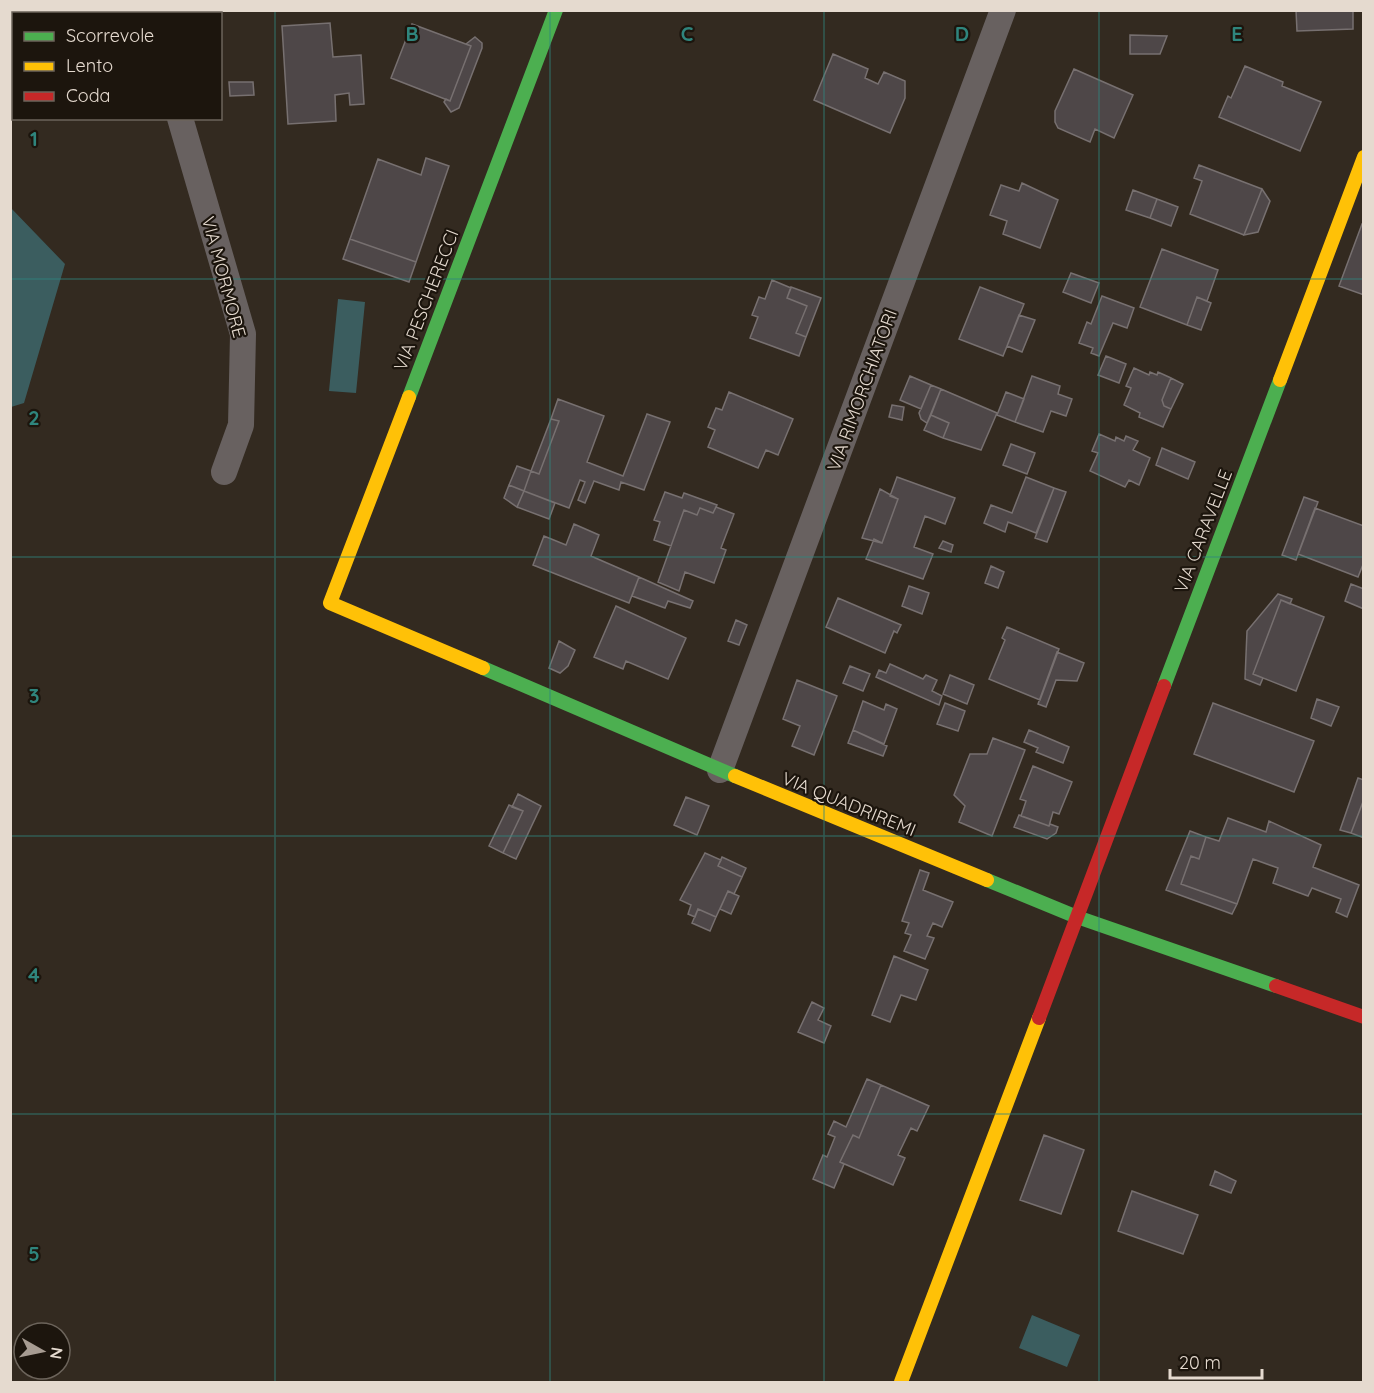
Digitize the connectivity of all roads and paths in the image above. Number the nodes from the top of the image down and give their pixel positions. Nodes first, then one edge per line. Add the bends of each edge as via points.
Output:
1 (555, 10) edge
2 (1003, 10) edge
3 (181, 120) edge
4 (1364, 157) edge
5 (224, 472) dead end
6 (330, 603) joint
7 (720, 770) junction
8 (1077, 917) junction
9 (1364, 1017) edge
10 (901, 1383) edge

1 - 6 street, VIA PESCHERECCI
2 - 7 street, VIA RIMORCHIATORI
3 - 5 street, VIA MORMORE via 243,333 241,425
4 - 8 street, VIA CARAVELLE
6 - 7 street, VIA QUADRIREMI
7 - 8 street, VIA QUADRIREMI
8 - 9 street, VIA QUADRIREMI
8 - 10 street, VIA CARAVELLE

